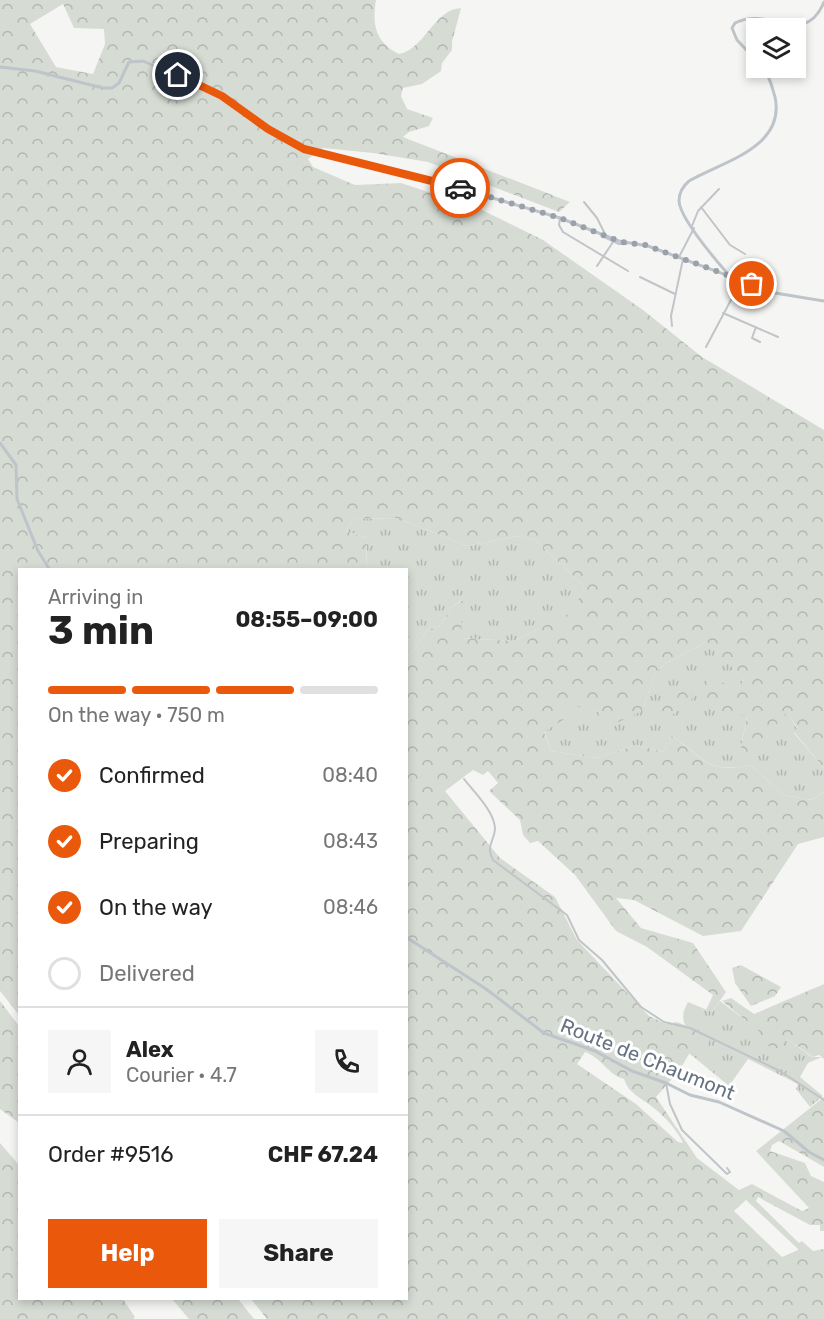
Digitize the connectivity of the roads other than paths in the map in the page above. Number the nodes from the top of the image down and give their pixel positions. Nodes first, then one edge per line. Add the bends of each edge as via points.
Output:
1 (824, 2) edge
2 (746, 19) edge
3 (806, 24) edge
4 (746, 49) edge
5 (0, 67) edge
6 (769, 78) edge
7 (719, 189) dead end
8 (584, 202) dead end
9 (701, 207) junction
10 (560, 218) junction
11 (693, 227) junction
12 (600, 233) junction
13 (606, 236) junction
14 (613, 242) junction
15 (629, 243) junction
16 (745, 254) dead end
17 (605, 256) junction
18 (681, 258) junction
19 (721, 265) junction
20 (597, 266) dead end
21 (717, 270) junction
22 (628, 271) dead end
23 (728, 274) junction
24 (640, 277) dead end
25 (752, 284) junction
26 (675, 294) junction
27 (824, 301) edge
28 (723, 313) junction
29 (672, 326) dead end
30 (756, 327) junction
31 (778, 337) dead end
32 (760, 342) dead end
33 (706, 347) dead end
34 (0, 443) edge
35 (49, 568) edge
36 (464, 779) dead end
37 (408, 938) edge
38 (666, 1083) junction
39 (824, 1100) edge
40 (824, 1160) edge
41 (727, 1168) dead end

1 - 3 street via 819,14
2 - 4 street via 735,22 732,28
5 - 10 street via 32,70 108,88 119,83 129,62 143,61 222,96 304,149 446,183
6 - 11 street via 776,105 774,122 745,155 684,185 679,202
7 - 9 street
8 - 13 street
9 - 11 street
9 - 16 street via 730,245
10 - 12 street
10 - 17 street via 563,232
11 - 18 street
11 - 19 street
12 - 13 street
12 - 14 street
13 - 15 street
14 - 15 street
14 - 17 street
15 - 18 street
17 - 20 street
17 - 22 street
18 - 21 street
18 - 26 street
19 - 21 street
19 - 23 street
21 - 23 street
23 - 25 street
24 - 26 street
25 - 27 street via 789,296
25 - 28 street via 749,291 732,298
26 - 29 street
28 - 30 street
28 - 33 street
30 - 31 street
30 - 32 street via 752,338
34 - 35 street via 14,461 17,499
36 - 39 street via 493,820 495,830 489,849 493,860 567,915 579,940 602,960 641,1007 664,1022 690,1028 780,1071
37 - 38 street, Route de Chaumont via 544,1033
38 - 40 street, Route de Chaumont via 783,1131
38 - 41 street via 682,1130 727,1174

